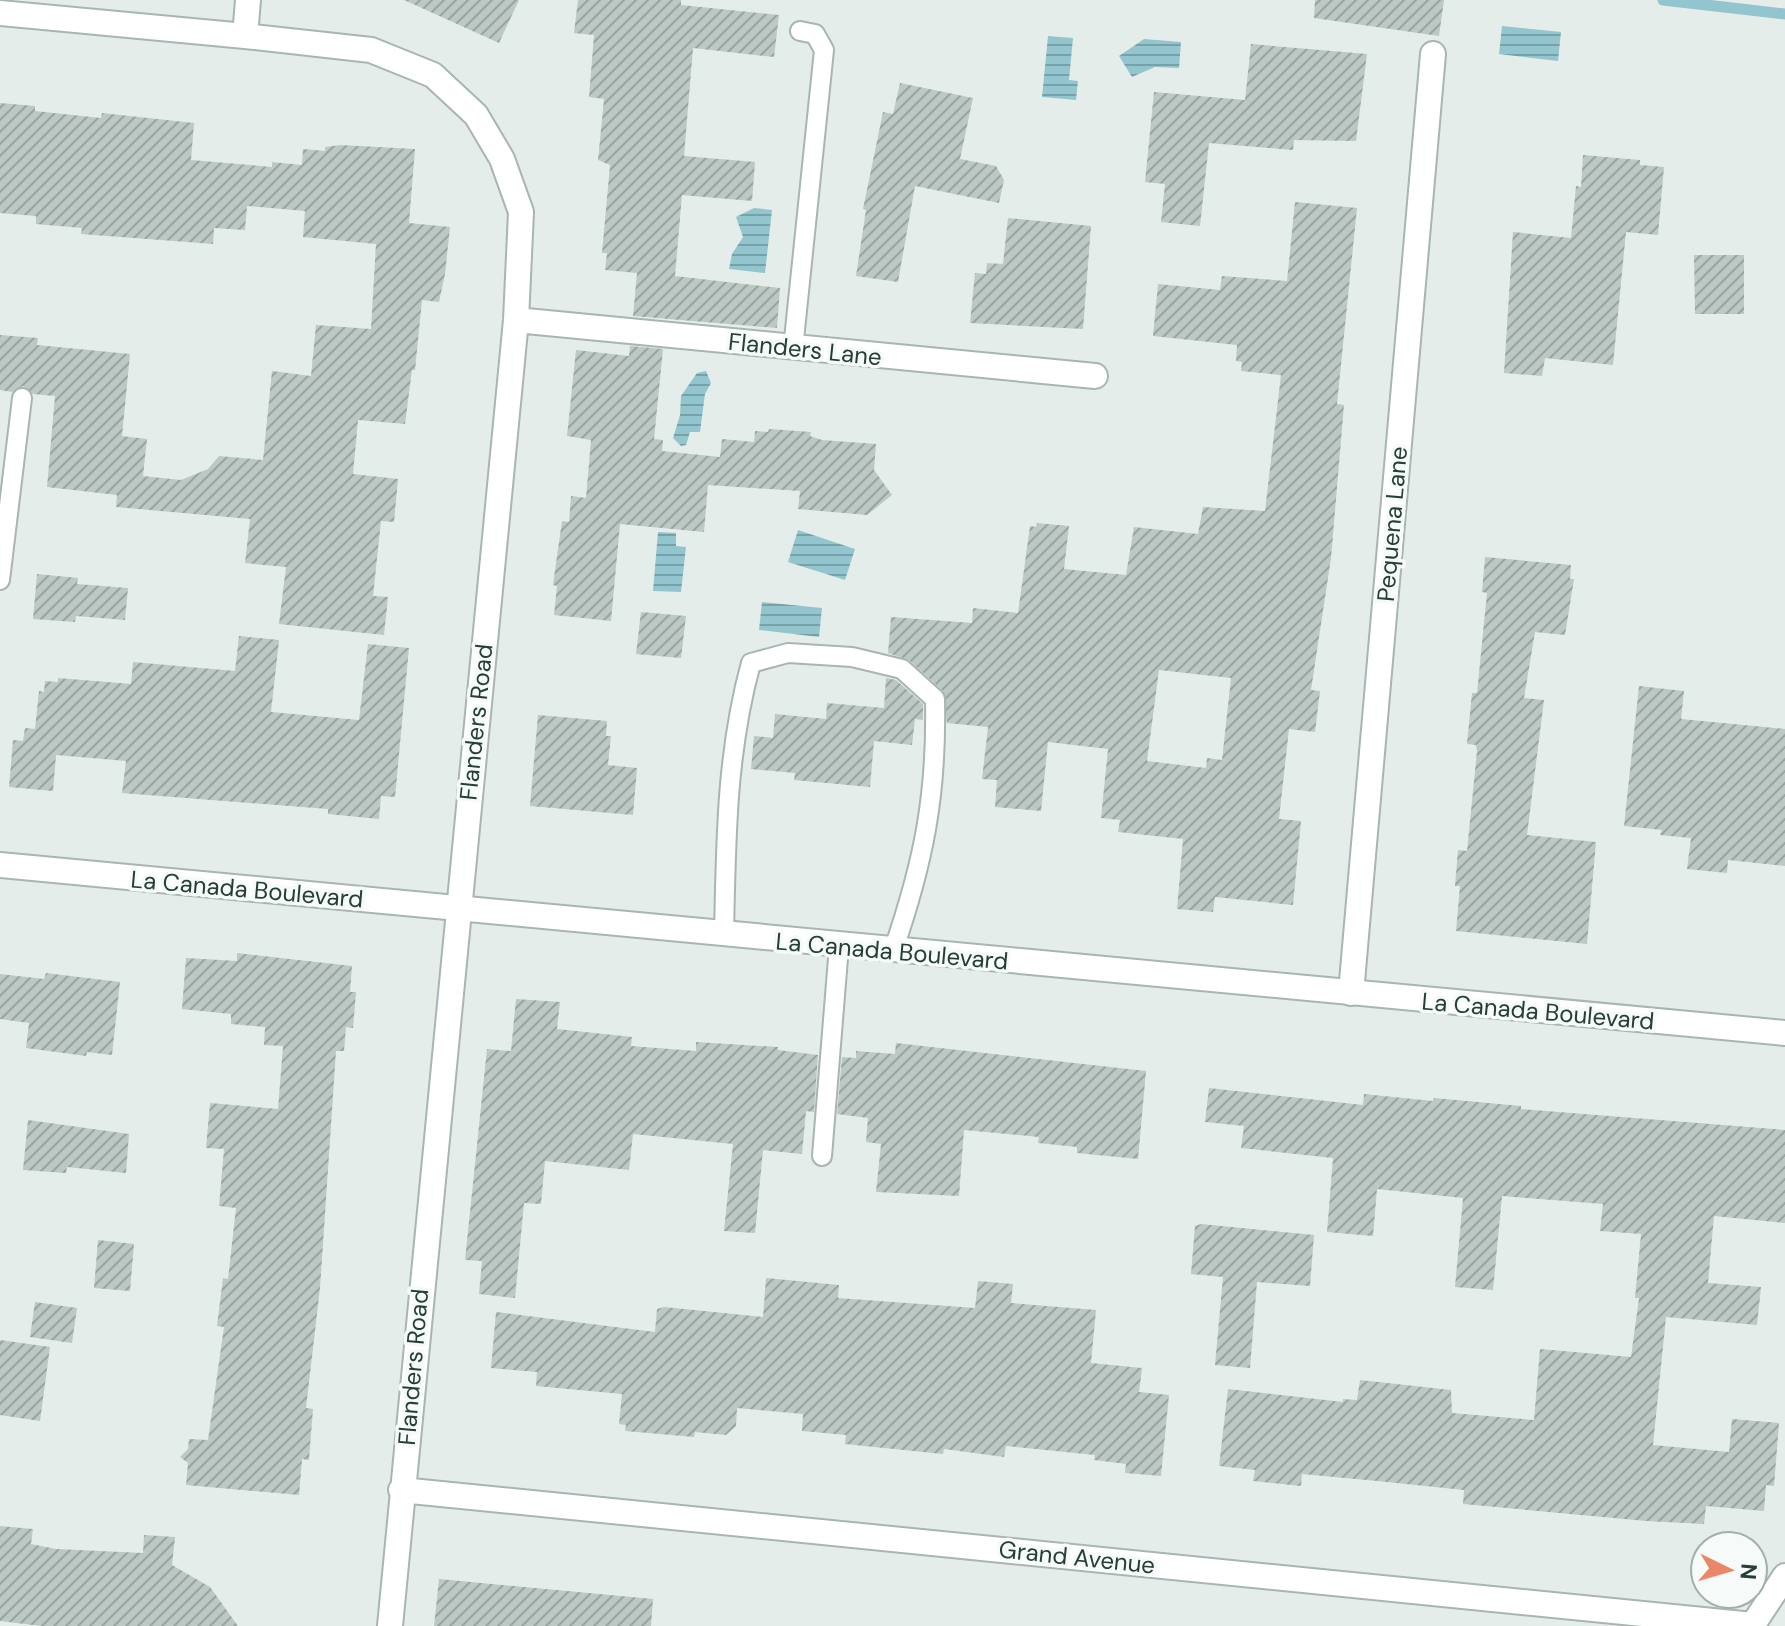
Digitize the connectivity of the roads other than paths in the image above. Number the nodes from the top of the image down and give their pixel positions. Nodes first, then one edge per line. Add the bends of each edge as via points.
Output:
1 (248, 0) edge
2 (0, 13) edge
3 (800, 31) dead end
4 (245, 36) junction
5 (1433, 54) dead end
6 (516, 320) junction
7 (793, 349) junction
8 (1095, 376) dead end
9 (22, 398) dead end
10 (0, 580) edge
11 (0, 865) edge
12 (457, 908) junction
13 (724, 935) junction
14 (839, 946) junction
15 (893, 951) junction
16 (1351, 993) junction
17 (1785, 1033) edge
18 (822, 1156) dead end
19 (401, 1490) junction
20 (1785, 1576) edge
21 (390, 1626) edge
22 (1752, 1626) edge

1 - 4 street
2 - 4 street, Flanders Road
3 - 7 lane via 815,34 824,50
4 - 6 street, Flanders Road via 371,50 433,75 476,115 502,159 521,212
5 - 16 street, Pequena Lane
6 - 7 street, Flanders Lane
6 - 12 street, Flanders Road
7 - 8 street, Flanders Lane
9 - 10 lane
11 - 12 street, La Canada Boulevard
12 - 13 street, La Canada Boulevard
12 - 19 street, Flanders Road
13 - 14 street, La Canada Boulevard
13 - 15 lane via 735,721 751,663 788,653 852,657 902,669 935,699 936,769 922,861
14 - 15 street, La Canada Boulevard
14 - 18 lane
15 - 16 street, La Canada Boulevard
16 - 17 street, La Canada Boulevard
19 - 21 street, Flanders Road
19 - 22 street, Grand Avenue
20 - 22 street

